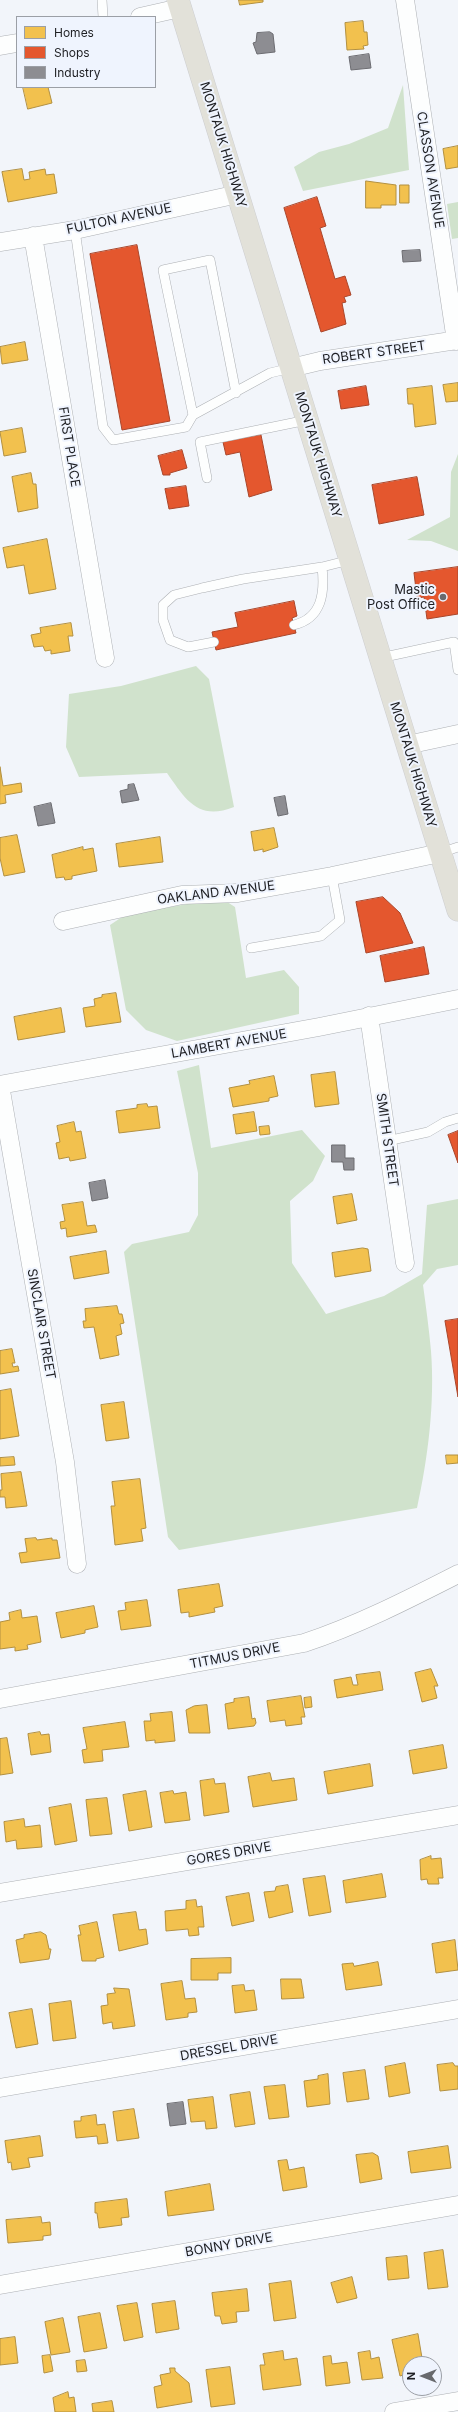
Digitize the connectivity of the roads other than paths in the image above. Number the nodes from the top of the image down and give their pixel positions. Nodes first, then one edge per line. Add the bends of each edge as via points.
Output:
1 (102, 0) edge
2 (405, 0) edge
3 (179, 4) edge
4 (103, 16) edge
5 (143, 16) edge
6 (16, 43) edge
7 (0, 46) edge
8 (238, 194) junction
9 (75, 230) junction
10 (33, 236) junction
11 (0, 242) edge
12 (457, 341) edge
13 (291, 368) junction
14 (236, 393) junction
15 (193, 415) junction
16 (307, 420) junction
17 (207, 478) dead end
18 (350, 560) junction
19 (322, 567) junction
20 (294, 625) dead end
21 (214, 642) dead end
22 (104, 658) dead end
23 (379, 658) junction
24 (458, 670) edge
25 (458, 734) edge
26 (407, 745) junction
27 (449, 850) edge
28 (332, 876) junction
29 (458, 910) edge
30 (63, 921) dead end
31 (251, 948) dead end
32 (458, 999) edge
33 (369, 1016) junction
34 (0, 1085) edge
35 (458, 1118) edge
36 (387, 1142) junction
37 (405, 1263) dead end
38 (77, 1564) dead end
39 (458, 1574) edge
40 (0, 1699) edge
41 (458, 1815) edge
42 (0, 1893) edge
43 (458, 2009) edge
44 (0, 2088) edge
45 (458, 2205) edge
46 (0, 2285) edge
47 (458, 2401) edge
48 (394, 2412) edge

1 - 4 lane
2 - 12 street, CLASSON AVENUE
3 - 5 street
3 - 8 main road, MONTAUK HIGHWAY
6 - 7 street
8 - 9 street, FULTON AVENUE
8 - 13 main road, MONTAUK HIGHWAY
9 - 10 street, FULTON AVENUE
9 - 15 lane via 103,427 107,435 113,440 121,440 186,427
10 - 11 street, FULTON AVENUE
10 - 22 street, FIRST PLACE
12 - 13 street, ROBERT STREET via 320,361
13 - 14 lane via 270,373
13 - 16 main road, MONTAUK HIGHWAY
14 - 15 lane
14 - 15 lane via 210,260 163,270
16 - 17 lane via 200,442
16 - 18 main road, MONTAUK HIGHWAY
18 - 19 lane
18 - 23 main road, MONTAUK HIGHWAY
19 - 20 lane via 323,591 317,608 306,622
19 - 21 lane via 202,588 174,595 163,605 163,620 170,640 188,647
23 - 24 lane via 454,642
23 - 26 main road, MONTAUK HIGHWAY
25 - 26 street
26 - 27 main road, MONTAUK HIGHWAY
27 - 28 street, OAKLAND AVENUE
27 - 29 main road, MONTAUK HIGHWAY
28 - 30 street, OAKLAND AVENUE via 238,893 182,895
28 - 31 lane via 340,920 320,936
32 - 33 street, LAMBERT AVENUE
33 - 34 street, LAMBERT AVENUE
33 - 36 street, SMITH STREET
34 - 38 street, SINCLAIR STREET via 65,1462
35 - 36 lane via 428,1132
36 - 37 street, SMITH STREET
39 - 40 street, TITMUS DRIVE via 346,1630 304,1643
41 - 42 street, GORES DRIVE
43 - 44 street, DRESSEL DRIVE
45 - 46 street, BONNY DRIVE
47 - 48 street

